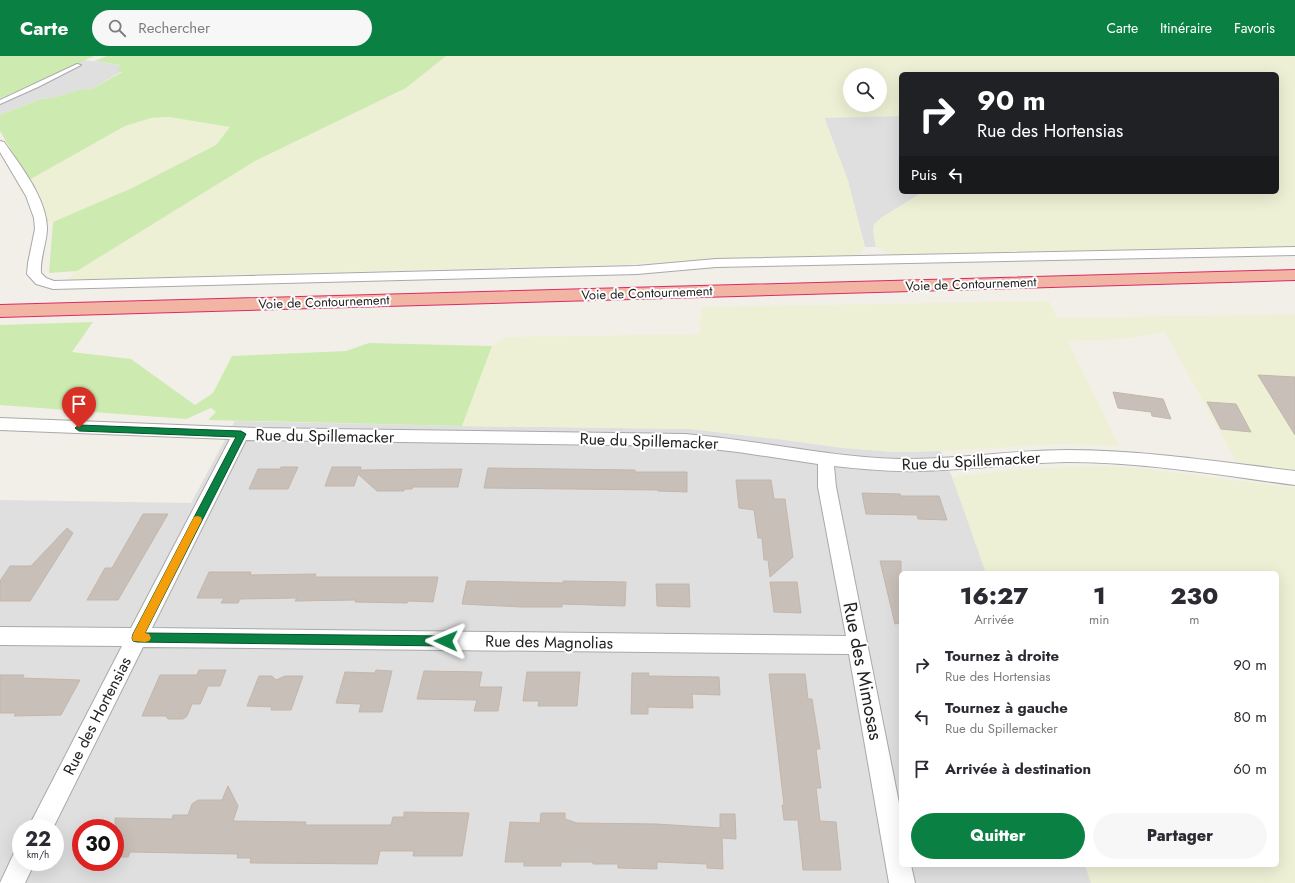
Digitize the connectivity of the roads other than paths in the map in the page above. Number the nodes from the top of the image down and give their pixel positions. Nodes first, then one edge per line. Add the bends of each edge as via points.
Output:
1 (79, 66) dead end
2 (0, 102) edge
3 (0, 144) edge
4 (1295, 251) edge
5 (1295, 275) edge
6 (0, 311) edge
7 (0, 424) edge
8 (241, 434) junction
9 (826, 458) junction
10 (1295, 478) edge
11 (0, 636) edge
12 (137, 638) junction
13 (858, 645) junction
14 (45, 819) edge
15 (899, 867) edge
16 (899, 867) edge
17 (18, 871) edge
18 (12, 883) edge
19 (902, 883) edge

1 - 2 lane
3 - 4 street via 36,204 40,216 34,274 41,281 53,284 637,270 723,263
5 - 6 highway, Voie de Contournement
7 - 8 street, Rue du Spillemacker
8 - 9 street, Rue du Spillemacker via 685,440
8 - 12 street, Rue des Hortensias
9 - 10 street, Rue du Spillemacker via 916,465 1054,457 1102,457
9 - 13 street, Rue des Mimosas via 826,480
11 - 12 street, Rue des Magnolias
12 - 13 street, Rue des Magnolias
12 - 14 street, Rue des Hortensias
13 - 16 street, Rue des Mimosas
15 - 19 street, Rue des Mimosas
17 - 18 street

